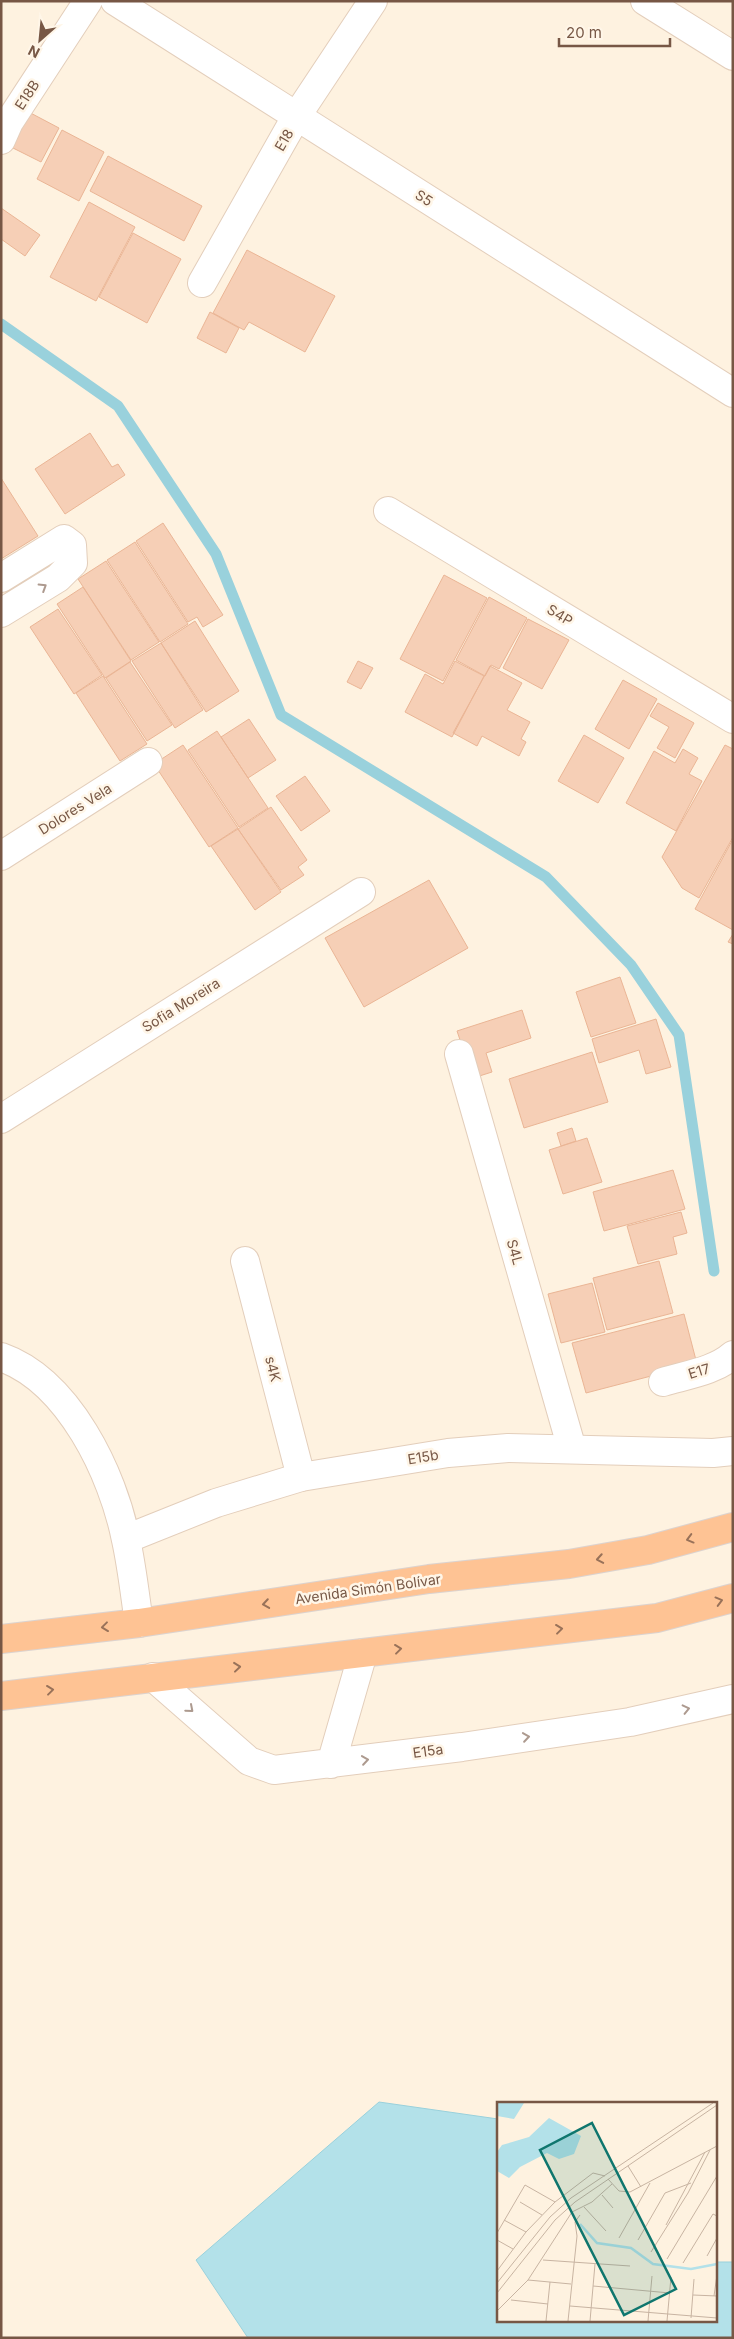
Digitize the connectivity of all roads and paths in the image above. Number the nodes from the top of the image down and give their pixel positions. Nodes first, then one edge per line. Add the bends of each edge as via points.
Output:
1 (88, 1) edge
2 (115, 1) edge
3 (373, 1) edge
4 (645, 1) edge
5 (733, 56) edge
6 (296, 117) junction
7 (1, 140) edge
8 (202, 283) dead end
9 (733, 393) edge
10 (388, 511) dead end
11 (1, 578) edge
12 (1, 613) edge
13 (733, 719) edge
14 (148, 762) dead end
15 (1, 856) edge
16 (360, 892) dead end
17 (459, 1054) dead end
18 (1, 1119) edge
19 (245, 1261) dead end
20 (733, 1355) edge
21 (1, 1357) edge
22 (663, 1382) dead end
23 (572, 1449) junction
24 (733, 1451) edge
25 (301, 1477) junction
26 (733, 1527) edge
27 (126, 1539) junction
28 (733, 1598) edge
29 (139, 1623) junction
30 (1, 1639) edge
31 (363, 1653) junction
32 (153, 1677) junction
33 (1, 1696) edge
34 (733, 1699) edge
35 (331, 1764) junction

1 - 7 street, E18B via 9,122
2 - 6 street, S5
3 - 6 street, E18
4 - 5 street
6 - 8 street, E18
6 - 9 street, S5
10 - 13 street, S4P
12 -> 11 street via 58,578 73,563 72,545 64,539
14 - 15 street, Dolores Vela
16 - 18 street, Sofia Moreira
17 - 23 street, S4L
19 - 25 street, s4K
20 - 22 street, E17 via 726,1362
21 - 27 street via 44,1382 79,1425 108,1485
23 - 24 street, E15b
23 - 25 street, E15b via 508,1448 448,1453
25 - 27 street, E15b via 207,1506
26 -> 29 highway, Avenida Simón Bolívar via 648,1550 569,1564 429,1579
27 - 29 street
31 -> 28 highway via 657,1618
29 -> 30 highway, Avenida Simón Bolívar
32 -> 31 highway
31 - 35 street
33 -> 32 highway
32 -> 35 street, E15a via 249,1761 274,1770
35 -> 34 street, E15a via 630,1722

